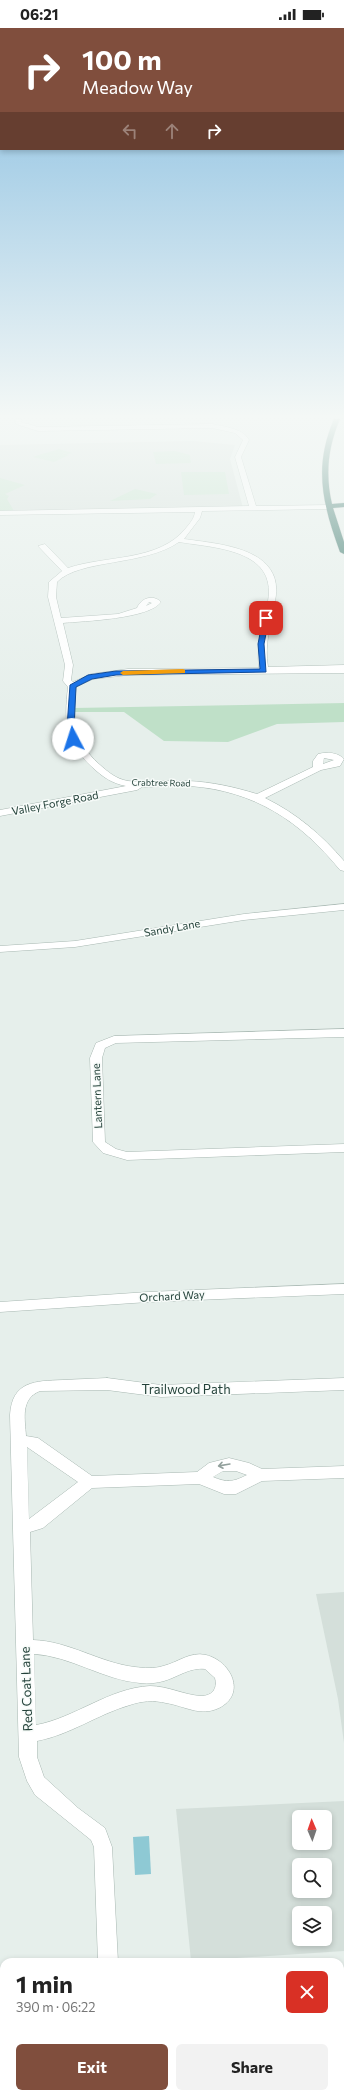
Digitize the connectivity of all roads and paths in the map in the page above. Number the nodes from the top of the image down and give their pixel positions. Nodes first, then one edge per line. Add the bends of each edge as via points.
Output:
1 (187, 516) edge
2 (199, 516) edge
3 (331, 516) edge
4 (193, 523) junction
5 (177, 540) junction
6 (42, 546) dead end
7 (344, 552) edge
8 (67, 571) junction
9 (141, 610) dead end
10 (59, 621) junction
11 (344, 669) edge
12 (70, 671) junction
13 (264, 671) junction
14 (90, 677) junction
15 (72, 686) junction
16 (318, 768) dead end
17 (113, 780) junction
18 (142, 785) junction
19 (110, 793) junction
20 (257, 798) junction
21 (0, 813) edge
22 (344, 868) edge
23 (344, 907) edge
24 (0, 949) edge
25 (344, 1033) edge
26 (344, 1148) edge
27 (344, 1289) edge
28 (0, 1307) edge
29 (344, 1384) edge
30 (29, 1389) joint
31 (18, 1441) junction
32 (344, 1472) edge
33 (260, 1476) junction
34 (200, 1478) junction
35 (89, 1482) junction
36 (22, 1528) junction
37 (25, 1647) junction
38 (28, 1735) junction
39 (108, 1958) edge

1 - 4 street
2 - 4 street, Crabtree Road
3 - 7 highway
4 - 5 street, Crabtree Road via 188,532
5 - 8 street, Crabtree Road via 144,554
5 - 13 street via 229,548 251,556 266,567 272,576 273,590 262,638
6 - 8 street via 54,561
8 - 10 street, Crabtree Road via 56,578 51,586
9 - 10 street via 118,616
10 - 12 street, Crabtree Road
11 - 13 street
12 - 14 street
12 - 15 street, Crabtree Road via 67,681
13 - 14 street via 140,672
14 - 15 street
15 - 17 street, Crabtree Road via 70,727 73,739 88,760
16 - 20 street
17 - 18 street, Crabtree Road
17 - 19 street, Valley Forge Road
18 - 19 street, Valley Forge Road
18 - 20 street, Crabtree Road via 197,784
19 - 21 street, Valley Forge Road
20 - 22 street, Crabtree Road via 306,830
23 - 24 street, Sandy Lane via 244,917 89,942
25 - 26 street, Lantern Lane via 114,1040 99,1042 96,1058 98,1136 104,1154 127,1156
27 - 28 street, Orchard Way via 161,1296
29 - 30 street, Trailwood Path via 161,1392 108,1384 39,1386
30 - 31 street, Red Coat Lane via 19,1398
31 - 35 street via 33,1442
31 - 36 street, Red Coat Lane
32 - 33 street
33 - 34 street via 236,1488 224,1488
33 -> 34 street via 242,1465 230,1463 209,1469
34 - 35 street
35 - 36 street via 37,1523
36 - 37 street, Red Coat Lane
37 - 38 street, Red Coat Lane
37 - 38 street via 53,1649 137,1676 156,1675 195,1662 206,1662 219,1669 226,1681 220,1697 207,1704 194,1704 164,1695 138,1696 114,1703 50,1730
38 - 39 street, Red Coat Lane via 28,1757 36,1780 50,1797 98,1834 103,1847

